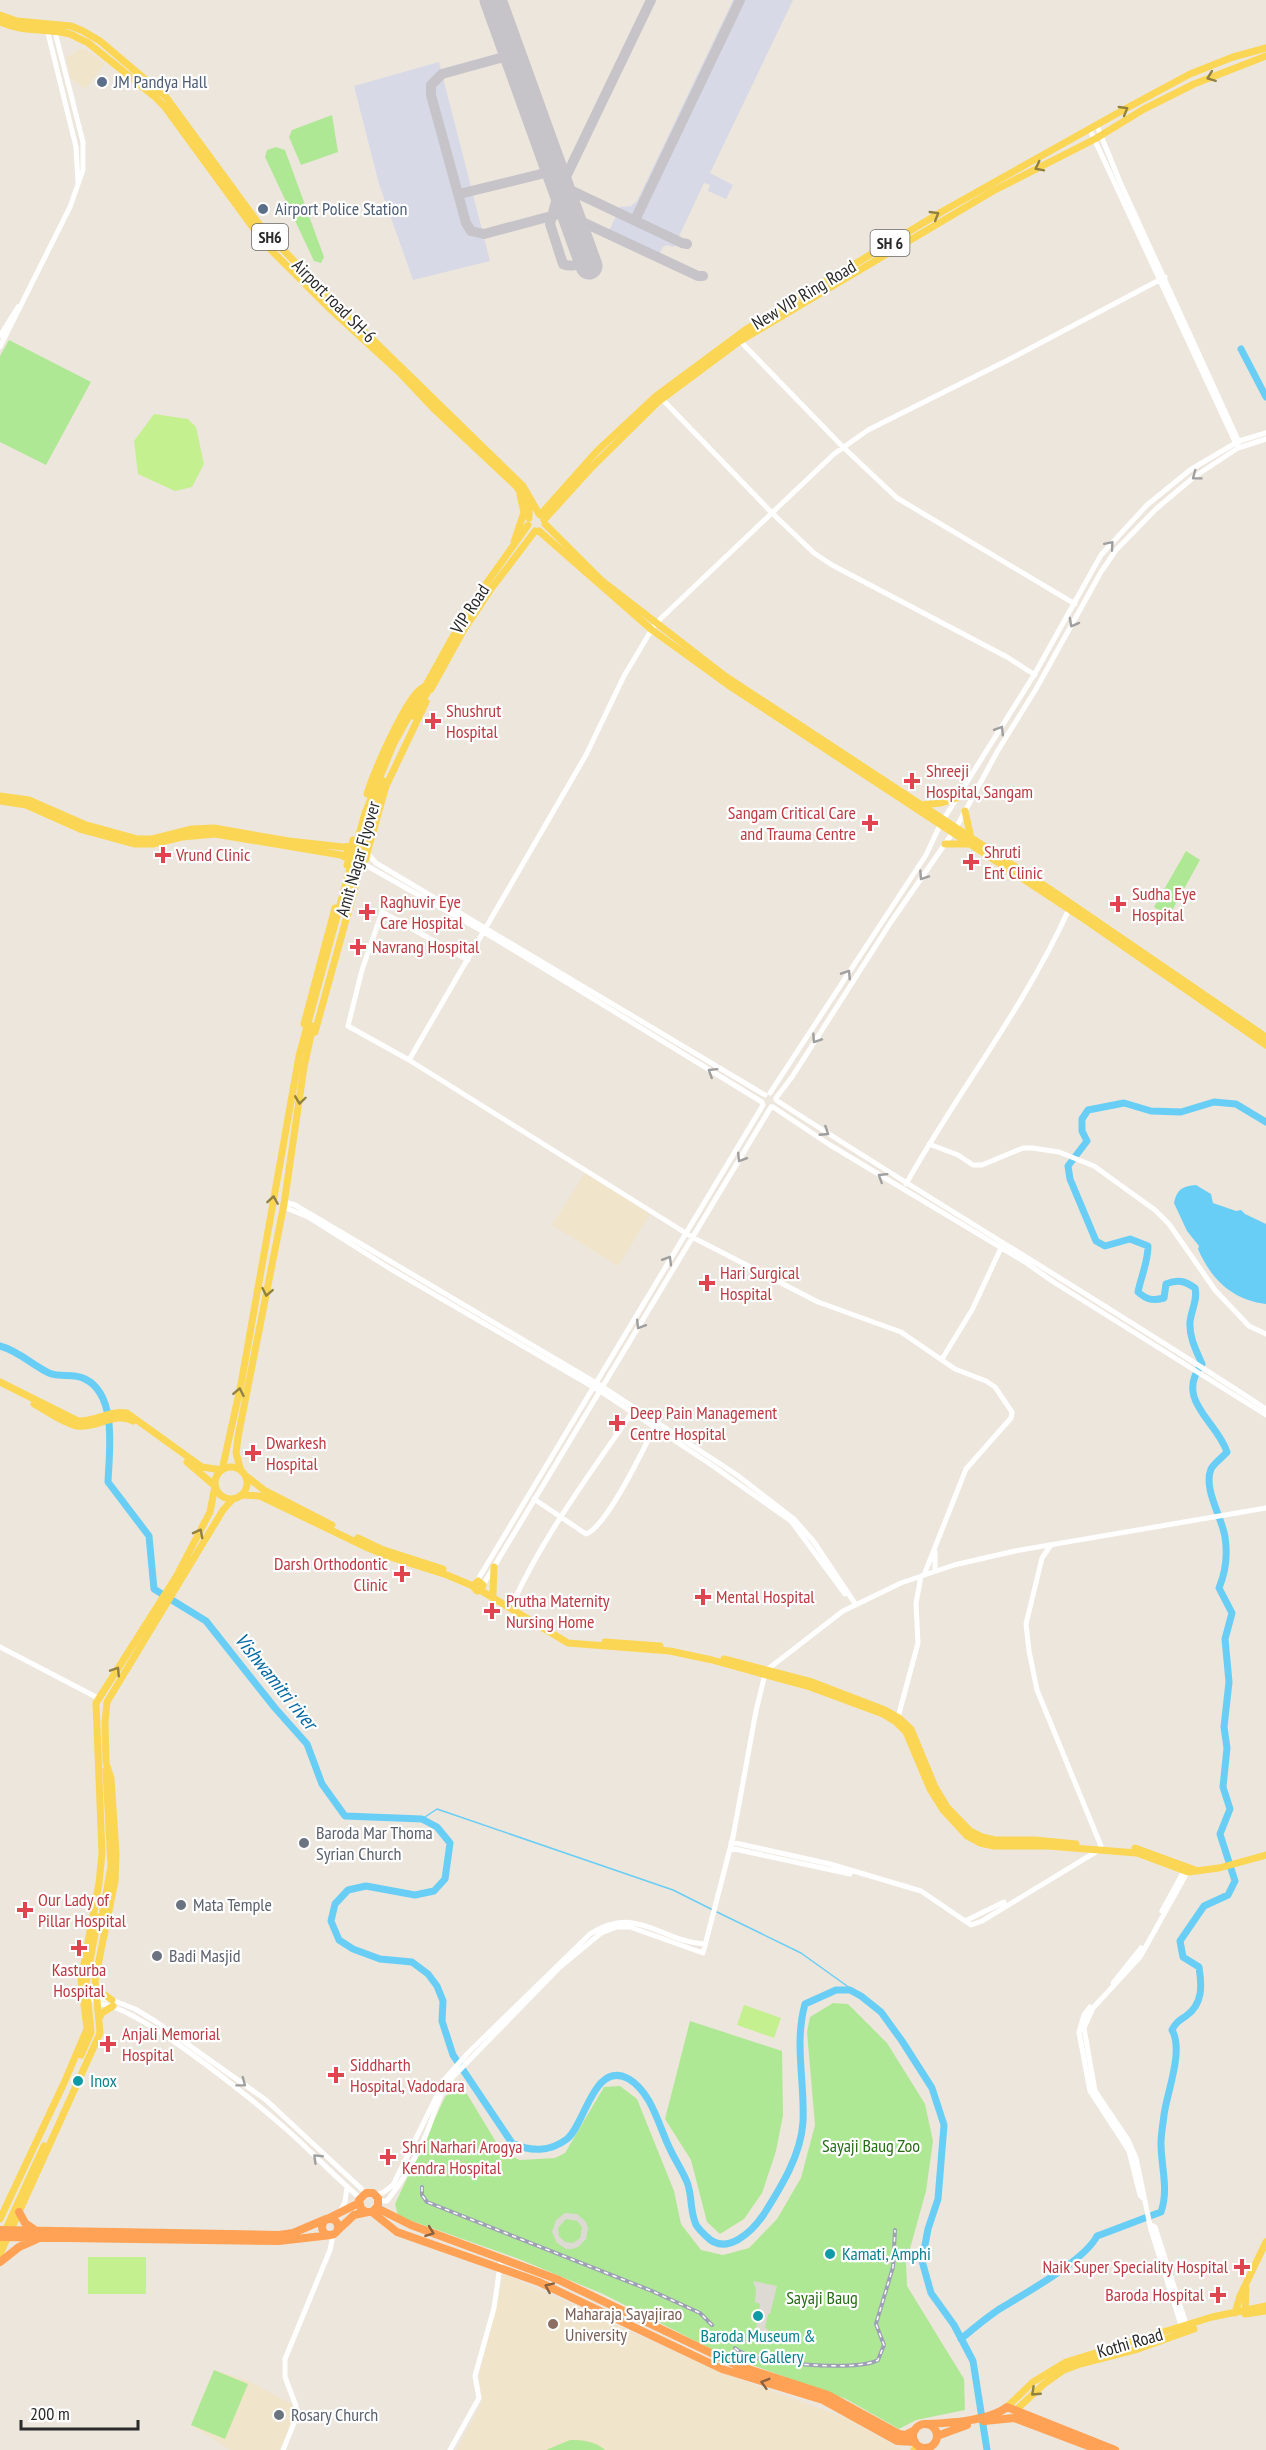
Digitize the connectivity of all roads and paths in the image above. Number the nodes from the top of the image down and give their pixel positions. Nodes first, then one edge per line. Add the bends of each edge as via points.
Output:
1 (0, 15) edge
2 (0, 22) edge
3 (50, 24) junction
4 (51, 33) junction
5 (100, 41) junction
6 (94, 48) junction
7 (1266, 48) edge
8 (1266, 56) edge
9 (1093, 128) junction
10 (1097, 138) junction
11 (218, 175) junction
12 (289, 262) junction
13 (1162, 278) junction
14 (796, 303) junction
15 (21, 304) junction
16 (0, 336) edge
17 (740, 341) junction
18 (0, 347) edge
19 (660, 397) junction
20 (1266, 433) edge
21 (1266, 439) edge
22 (1238, 445) junction
23 (843, 447) junction
24 (519, 490) junction
25 (527, 496) junction
26 (772, 513) junction
27 (542, 518) junction
28 (529, 521) junction
29 (537, 531) junction
30 (512, 550) junction
31 (1074, 603) junction
32 (1081, 608) junction
33 (654, 627) junction
34 (1034, 675) junction
35 (1042, 679) junction
36 (428, 686) junction
37 (0, 796) edge
38 (957, 798) junction
39 (0, 801) edge
40 (920, 805) junction
41 (965, 811) junction
42 (942, 823) junction
43 (955, 830) junction
44 (970, 841) junction
45 (945, 844) junction
46 (352, 846) junction
47 (367, 853) junction
48 (349, 859) junction
49 (362, 863) junction
50 (1069, 909) junction
51 (485, 930) junction
52 (468, 960) junction
53 (1266, 1041) edge
54 (307, 1042) junction
55 (409, 1060) junction
56 (768, 1094) junction
57 (776, 1099) junction
58 (763, 1104) junction
59 (772, 1107) junction
60 (929, 1144) junction
61 (907, 1182) junction
62 (903, 1188) junction
63 (284, 1204) junction
64 (685, 1233) junction
65 (692, 1237) junction
66 (1001, 1248) junction
67 (1266, 1334) edge
68 (942, 1359) junction
69 (1185, 1359) junction
70 (0, 1382) edge
71 (595, 1385) junction
72 (0, 1386) edge
73 (602, 1389) junction
74 (1257, 1407) junction
75 (1266, 1409) edge
76 (633, 1410) junction
77 (122, 1414) junction
78 (1266, 1415) edge
79 (89, 1423) junction
80 (655, 1424) junction
81 (222, 1470) junction
82 (243, 1474) junction
83 (215, 1486) junction
84 (242, 1495) junction
85 (233, 1499) junction
86 (534, 1499) junction
87 (1266, 1508) edge
88 (299, 1511) junction
89 (561, 1518) junction
90 (1052, 1545) junction
91 (1032, 1548) junction
92 (935, 1551) junction
93 (1042, 1558) junction
94 (494, 1567) junction
95 (935, 1571) junction
96 (923, 1576) junction
97 (179, 1579) junction
98 (479, 1585) junction
99 (493, 1594) junction
100 (512, 1605) junction
101 (854, 1605) junction
102 (154, 1618) junction
103 (0, 1647) edge
104 (770, 1673) junction
105 (98, 1698) junction
106 (107, 1702) junction
107 (898, 1720) junction
108 (103, 1764) junction
109 (104, 1776) junction
110 (730, 1845) junction
111 (1097, 1846) junction
112 (1266, 1856) edge
113 (1187, 1869) junction
114 (965, 1921) junction
115 (705, 1944) junction
116 (95, 1988) junction
117 (97, 2001) junction
118 (113, 2003) junction
119 (84, 2004) junction
120 (100, 2018) junction
121 (470, 2054) junction
122 (347, 2187) junction
123 (362, 2198) junction
124 (375, 2206) junction
125 (20, 2212) junction
126 (340, 2213) junction
127 (0, 2219) edge
128 (328, 2219) junction
129 (0, 2230) edge
130 (39, 2234) junction
131 (334, 2234) junction
132 (6, 2235) edge
133 (0, 2242) edge
134 (1266, 2242) edge
135 (0, 2254) edge
136 (501, 2259) junction
137 (0, 2262) edge
138 (500, 2268) junction
139 (1246, 2286) junction
140 (1266, 2306) edge
141 (1266, 2311) edge
142 (1244, 2312) junction
143 (1235, 2313) junction
144 (1185, 2329) junction
145 (1005, 2413) junction
146 (961, 2423) junction
147 (927, 2424) junction
148 (915, 2430) junction
149 (937, 2436) junction
150 (919, 2447) edge
151 (283, 2450) edge
152 (450, 2450) edge
153 (1099, 2450) edge
154 (1115, 2450) edge

1 - 3 main road, SH6
2 - 4 main road, SH6
3 - 4 street
3 - 5 main road, SH6 via 71,27
4 - 6 main road, SH6 via 69,34
4 - 15 street via 83,142 84,164 70,207
5 - 6 main road
5 - 11 main road, SH6 via 170,102
6 - 11 main road, SH6 via 165,106
9 -> 7 main road, New VIP Ring Road / SH 6 via 1190,74
8 -> 10 main road, New VIP Ring Road / SH 6 via 1194,84
9 - 10 street
14 -> 9 main road, New VIP Ring Road / SH 6 via 943,211
10 - 13 street
10 -> 14 main road, New VIP Ring Road / SH 6 via 993,191
11 - 12 main road, SH6 via 254,230
12 - 24 main road, SH6 via 330,309
12 - 25 main road, Airport road SH-6 / SH6 via 499,462
13 - 22 street
13 - 23 street via 890,417
14 - 17 main road, New VIP Ring Road / SH 6
14 - 19 main road, New VIP Ring Road / SH 6 via 745,330
15 - 16 street
15 - 18 street
17 - 19 main road, New VIP Ring Road / SH 6
17 - 23 street
19 - 26 street
19 - 27 main road, New VIP Ring Road / SH 6
19 - 27 main road, New VIP Ring Road / SH 6 via 600,447
20 - 22 street
21 - 22 street
31 -> 22 street via 1101,555 1139,513 1190,470
22 -> 32 street via 1155,509 1116,550
23 - 26 street
23 - 31 street via 897,498
24 - 25 main road, SH6
24 - 30 main road via 524,512
25 - 27 main road, SH6
25 - 28 main road
26 - 33 street
26 - 34 street via 832,565
27 - 28 main road via 534,514
27 - 29 main road, VIP Road
27 - 33 main road via 601,580
28 - 29 main road
28 - 30 main road, VIP Road
29 - 33 main road
29 - 36 main road, VIP Road via 491,590
30 - 36 main road, VIP Road via 478,595
31 - 32 street
31 - 34 street
32 -> 35 street
33 - 40 main road
33 - 42 main road via 753,702
33 - 51 street
34 - 35 street
38 -> 34 street
35 - 41 street
36 - 46 main road via 416,693 384,753
36 - 47 main road via 431,693 387,786
36 - 54 main road, Amit Nagar Flyover via 380,785
37 - 46 main road via 29,800 86,825 136,839 214,828 289,841
38 - 40 main road
38 - 42 street
39 - 48 main road via 26,806 80,829 135,844 214,834
40 - 42 main road
41 - 43 street
41 - 44 main road
42 - 43 main road
56 -> 42 street via 926,855
43 - 44 main road
43 - 45 street
44 - 45 main road
44 - 50 main road
44 - 53 main road
45 -> 57 street
46 - 47 main road via 360,844
46 - 48 main road
47 - 49 main road
47 - 51 street
48 - 49 main road
48 - 54 main road via 301,1035
49 - 51 street
49 - 54 main road via 314,1036
50 - 53 main road
50 - 60 street via 1020,1001
51 - 52 street
51 - 56 street
58 -> 51 street
52 - 55 street
52 - 55 street via 382,912 348,1026
54 -> 63 main road
81 -> 54 main road via 241,1384 287,1117
55 - 64 street
56 - 57 street
56 - 58 street
57 - 59 street
57 -> 61 street
58 - 59 street
58 - 64 street
62 -> 59 street
59 -> 65 street
60 - 61 street
60 - 67 street via 973,1165 1032,1148 1065,1154 1094,1166 1155,1210 1222,1298 1249,1326
61 - 62 street
61 - 69 street
62 - 66 street
63 - 71 street via 295,1205
63 -> 82 main road via 238,1437 236,1453
64 - 65 street
71 -> 64 street
65 - 68 street via 818,1302 901,1332
65 -> 73 street
66 - 68 street via 972,1310
66 - 69 street
68 - 92 street via 954,1369 995,1387 1012,1413 1008,1424 966,1469
69 - 74 street
70 - 79 main road via 74,1420
71 - 73 street
71 - 98 street
72 - 79 main road via 68,1423
73 - 76 street
73 - 86 street
74 - 75 street
74 - 78 street
76 - 80 street
76 - 89 street
77 - 79 main road
77 - 81 main road via 129,1414 202,1467
77 - 83 main road
80 - 89 street via 612,1506 591,1532 586,1534
80 - 101 street via 716,1461 794,1519 814,1542
81 - 82 main road via 232,1467
81 - 83 main road
82 - 84 main road via 247,1486
82 - 88 main road
83 - 85 main road via 220,1495
97 -> 83 main road via 210,1512
84 - 85 main road
84 - 88 main road via 260,1496
85 - 97 main road
86 - 89 street
86 - 94 street
87 - 90 street
88 - 98 main road via 390,1557
89 - 100 street
90 - 91 street
90 - 93 street
91 - 93 street
91 - 95 street
92 - 95 street
92 - 96 street
93 - 111 street via 1026,1624 1029,1651 1037,1690
94 - 98 street
94 - 99 main road
95 - 96 street
96 - 101 street
96 - 107 street via 916,1603 918,1643
97 - 102 main road
98 - 99 main road
98 - 104 main road via 570,1644 670,1651
99 - 100 main road
100 - 104 main road via 572,1641 671,1647
101 - 104 street via 802,1641
105 -> 102 main road
102 - 106 main road
103 - 105 street
104 - 107 main road via 843,1694 885,1710
104 - 110 street via 756,1711
105 - 106 main road via 100,1705
105 - 108 main road via 96,1723
106 - 108 main road
107 - 111 main road via 911,1729 947,1807 970,1831 995,1840
108 - 109 main road
108 - 116 main road via 111,1778 116,1870
108 - 119 main road via 98,1773 102,1854 81,1978
109 - 129 main road via 106,1866 86,1982 91,2032
109 - 133 main road via 111,1866 91,1977 96,2034
110 - 114 street via 921,1891
110 - 115 street
111 - 113 main road via 1137,1848
111 - 114 street via 1007,1901
111 - 114 street via 982,1921 971,1925
112 - 113 main road via 1199,1872
113 - 144 street via 1138,1956 1093,2008 1084,2033 1094,2095 1128,2140 1136,2158 1151,2230
115 - 121 street via 624,1921 599,1928 570,1952
115 - 121 street via 703,1953 636,1928 606,1931 570,1958
116 - 117 main road
116 - 118 main road
117 - 118 street
117 - 119 street
117 - 120 main road
118 - 120 main road
122 -> 118 street via 243,2094
118 -> 123 street via 135,2009 155,2021 259,2095 291,2121
119 - 127 main road via 85,2034
120 - 125 main road via 99,2039
121 - 124 street via 446,2080 393,2185
122 - 123 street
122 - 126 street
123 - 124 highway
123 - 124 highway via 363,2211
123 - 126 highway
124 - 131 highway via 354,2215
124 -> 136 highway via 411,2225
124 - 138 highway via 398,2232
125 - 130 highway via 25,2223
125 - 132 main road
126 - 128 highway
128 - 130 highway via 279,2235
128 - 131 highway via 338,2223
128 - 131 highway via 322,2229 326,2234
129 - 132 highway
130 - 131 highway via 279,2241
130 - 132 highway
130 - 137 highway
131 - 151 street via 285,2359 285,2377 296,2406
132 - 135 main road
134 - 139 main road
136 - 138 street
136 - 148 highway via 559,2280 735,2365 836,2398 899,2434
150 -> 138 highway via 891,2438 823,2400 722,2369 571,2297
138 - 152 street via 476,2376 479,2398
139 - 142 main road
139 - 143 main road
140 - 142 main road, Kothi Road
141 - 142 main road, Kothi Road
142 - 143 main road, Kothi Road
143 - 144 main road, Kothi Road
144 - 145 main road, Kothi Road via 1058,2365 1033,2382
145 - 146 highway
145 - 153 highway
145 - 154 highway
146 - 147 highway
146 - 149 highway
147 - 148 highway
147 - 149 highway
148 - 150 highway
149 - 150 highway via 933,2445

